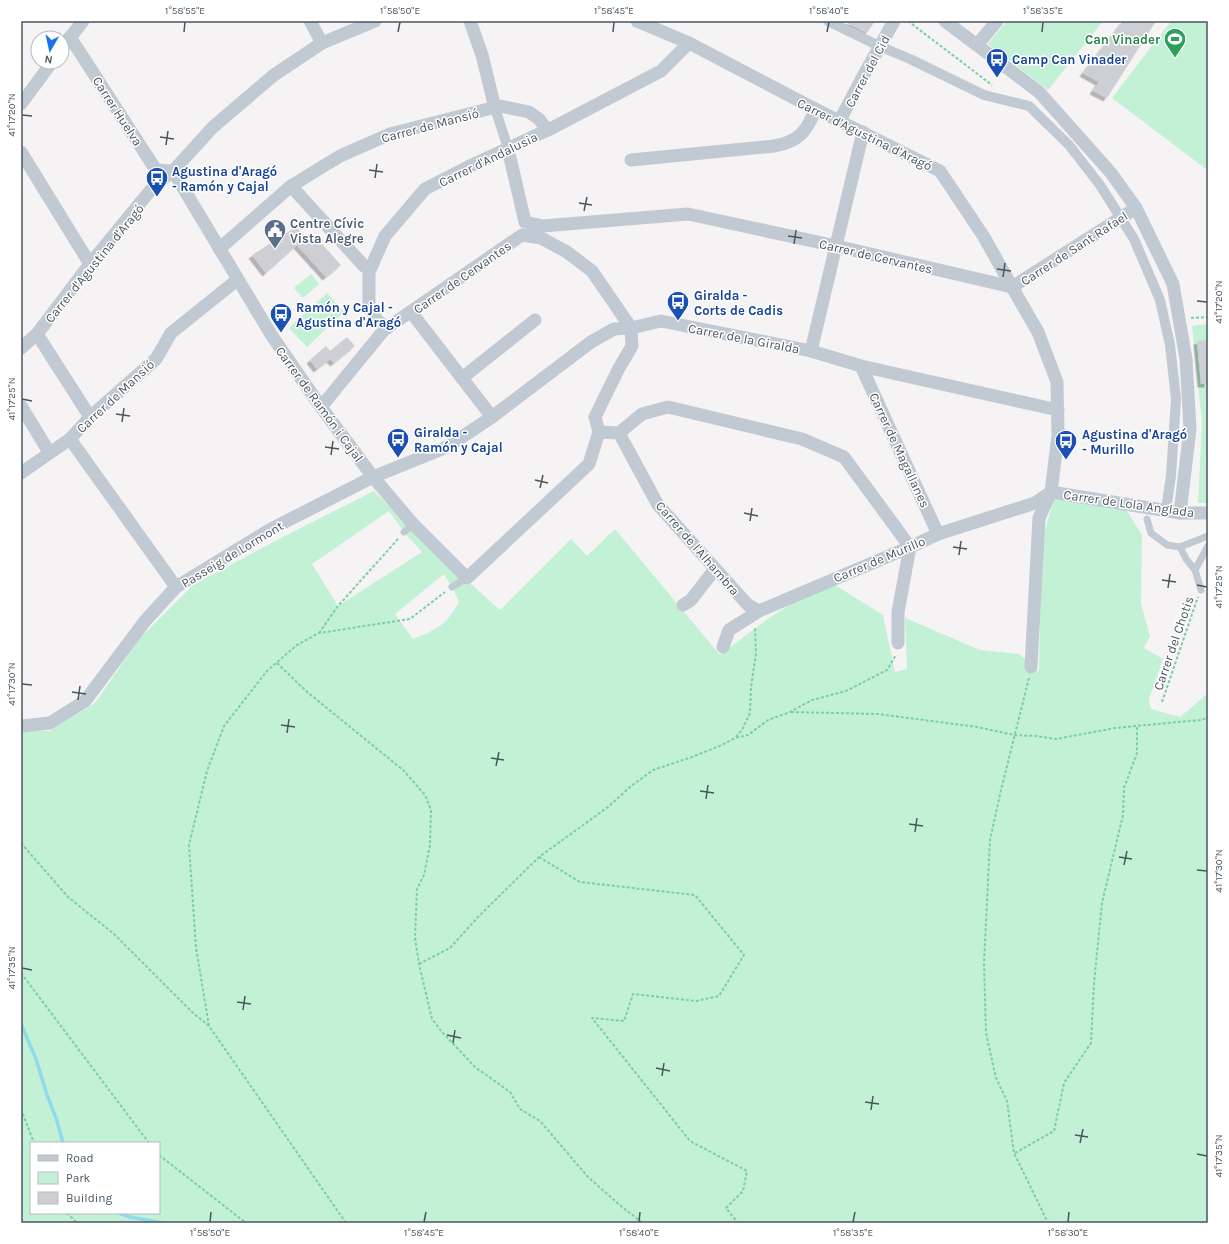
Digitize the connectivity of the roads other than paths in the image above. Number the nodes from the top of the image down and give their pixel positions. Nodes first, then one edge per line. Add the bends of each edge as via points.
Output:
1 (83, 21) edge
2 (310, 21) edge
3 (375, 21) edge
4 (470, 21) edge
5 (638, 21) edge
6 (828, 21) edge
7 (894, 21) edge
8 (945, 21) edge
9 (997, 21) edge
10 (70, 37) joint
11 (322, 43) junction
12 (689, 43) junction
13 (977, 45) junction
14 (879, 46) junction
15 (46, 70) edge
16 (21, 104) edge
17 (496, 108) junction
18 (815, 109) junction
19 (840, 120) junction
20 (547, 130) junction
21 (863, 132) junction
22 (507, 145) junction
23 (21, 152) edge
24 (631, 160) dead end
25 (172, 171) junction
26 (291, 186) junction
27 (1136, 208) junction
28 (1121, 218) junction
29 (836, 246) junction
30 (219, 249) junction
31 (90, 264) junction
32 (364, 266) dead end
33 (237, 280) junction
34 (1012, 287) junction
35 (411, 312) junction
36 (535, 320) dead end
37 (387, 328) junction
38 (632, 328) junction
39 (37, 334) junction
40 (21, 348) edge
41 (811, 351) junction
42 (861, 366) junction
43 (462, 378) junction
44 (21, 406) edge
45 (321, 407) junction
46 (1058, 410) junction
47 (90, 417) junction
48 (492, 417) junction
49 (599, 432) junction
50 (619, 433) junction
51 (70, 439) junction
52 (49, 452) junction
53 (21, 472) edge
54 (373, 477) junction
55 (1050, 492) junction
56 (1166, 510) junction
57 (1180, 513) junction
58 (1208, 513) edge
59 (1147, 519) dead end
60 (938, 534) junction
61 (1208, 536) edge
62 (1208, 546) edge
63 (910, 547) junction
64 (1180, 547) junction
65 (716, 569) junction
66 (1195, 570) junction
67 (467, 578) junction
68 (176, 587) junction
69 (452, 587) road end
70 (1201, 590) road end
71 (683, 605) dead end
72 (757, 612) junction
73 (898, 643) road end
74 (723, 647) dead end
75 (1031, 667) road end
76 (21, 726) edge

1 - 10 street
2 - 11 street
3 - 11 street, Carrer d'Agustina d'Aragó
4 - 17 street
5 - 12 street, Carrer d'Agustina d'Aragó
6 - 14 street
7 - 14 street, Carrer del Cid
8 - 13 street
9 - 13 street
10 - 25 street, Carrer Huelva via 156,170
11 - 25 street, Carrer d'Agustina d'Aragó via 274,75 213,127
12 - 18 street, Carrer d'Agustina d'Aragó
12 - 20 street, Carrer d'Andalusia via 661,71
13 - 27 street via 1039,92 1111,173
14 - 19 street, Carrer del Cid
14 - 28 street via 984,95 1029,106 1069,145 1100,185
15 - 16 street
17 - 20 street, Carrer de Mansió via 500,106 529,112 540,120
17 - 22 street
17 - 26 street, Carrer de Mansió via 390,134 340,156
18 - 19 street, Carrer d'Agustina d'Aragó
18 - 24 street via 810,124 796,139 785,144
19 - 21 street, Carrer d'Agustina d'Aragó
20 - 22 street, Carrer d'Andalusia
21 - 29 street
21 - 34 street, Carrer d'Agustina d'Aragó via 940,171 984,238
22 - 29 street, Carrer de Cervantes via 525,222 542,226 688,214
22 - 37 street, Carrer d'Andalusia via 425,189 385,236 369,272 369,307 377,320
23 - 31 street
25 - 30 street, Carrer de Ramón i Cajal
25 - 31 street, Carrer d'Agustina d'Aragó via 154,186
26 - 30 street, Carrer de Mansió
26 - 32 street
27 - 28 street, Carrer de Sant Rafael
27 - 57 street via 1173,284 1186,359 1190,429
28 - 34 street, Carrer de Sant Rafael
28 - 56 street via 1134,239 1160,300 1170,345 1176,400
29 - 34 street, Carrer de Cervantes
29 - 41 street
30 - 33 street, Carrer de Ramón i Cajal
31 - 39 street, Carrer d'Agustina d'Aragó
33 - 45 street, Carrer de Ramón i Cajal
33 - 47 street, Carrer de Mansió via 171,333 156,359
34 - 46 street, Carrer d'Agustina d'Aragó via 1041,339 1057,382
35 - 37 street, Carrer de Cervantes
35 - 38 street, Carrer de Cervantes via 522,235 541,238 567,252 592,271
35 - 43 street
36 - 43 street
37 - 45 street, Carrer de Cervantes
38 - 41 street, Carrer de la Giralda via 661,321
38 - 48 street, Carrer de la Giralda via 614,329 591,342
38 - 49 street via 632,346 595,417
39 - 40 street, Carrer d'Agustina d'Aragó
39 - 47 street
41 - 42 street, Carrer de la Giralda
42 - 46 street, Carrer de la Giralda
42 - 60 street, Carrer de Magallanes
43 - 48 street
44 - 52 street
45 - 54 street, Carrer de Ramón i Cajal
46 - 55 street, Carrer d'Agustina d'Aragó via 1058,435
47 - 51 street, Carrer de Mansió
48 - 54 street, Carrer de la Giralda via 447,447
49 - 50 street
49 - 67 street via 589,464
50 - 63 street via 642,414 668,407 802,439 844,457
50 - 65 street, Carrer de l'Alhambra via 658,505
51 - 52 street, Carrer de Mansió
51 - 68 street
52 - 53 street, Carrer de Mansió
54 - 67 street, Carrer de Ramón i Cajal via 409,528
54 - 68 street, Passeig de Lormont via 271,529
55 - 56 street, Carrer de Lola Anglada
55 - 60 street, Carrer de Murillo via 1035,503
55 - 75 street, Carrer d'Agustina d'Aragó via 1039,518
56 - 57 street, Carrer de Lola Anglada
57 - 58 street, Carrer de Lola Anglada
59 - 64 lane via 1151,533 1167,545
60 - 63 street, Carrer de Murillo
61 - 64 lane
62 - 66 lane
63 - 72 street, Carrer de Murillo
63 - 73 street via 898,612
64 - 66 lane
65 - 71 street via 691,600
65 - 72 street, Carrer de l'Alhambra
66 - 70 lane
67 - 69 lane
68 - 76 street, Passeig de Lormont via 145,621 85,701 50,723
72 - 74 street, Carrer de Murillo via 729,630

